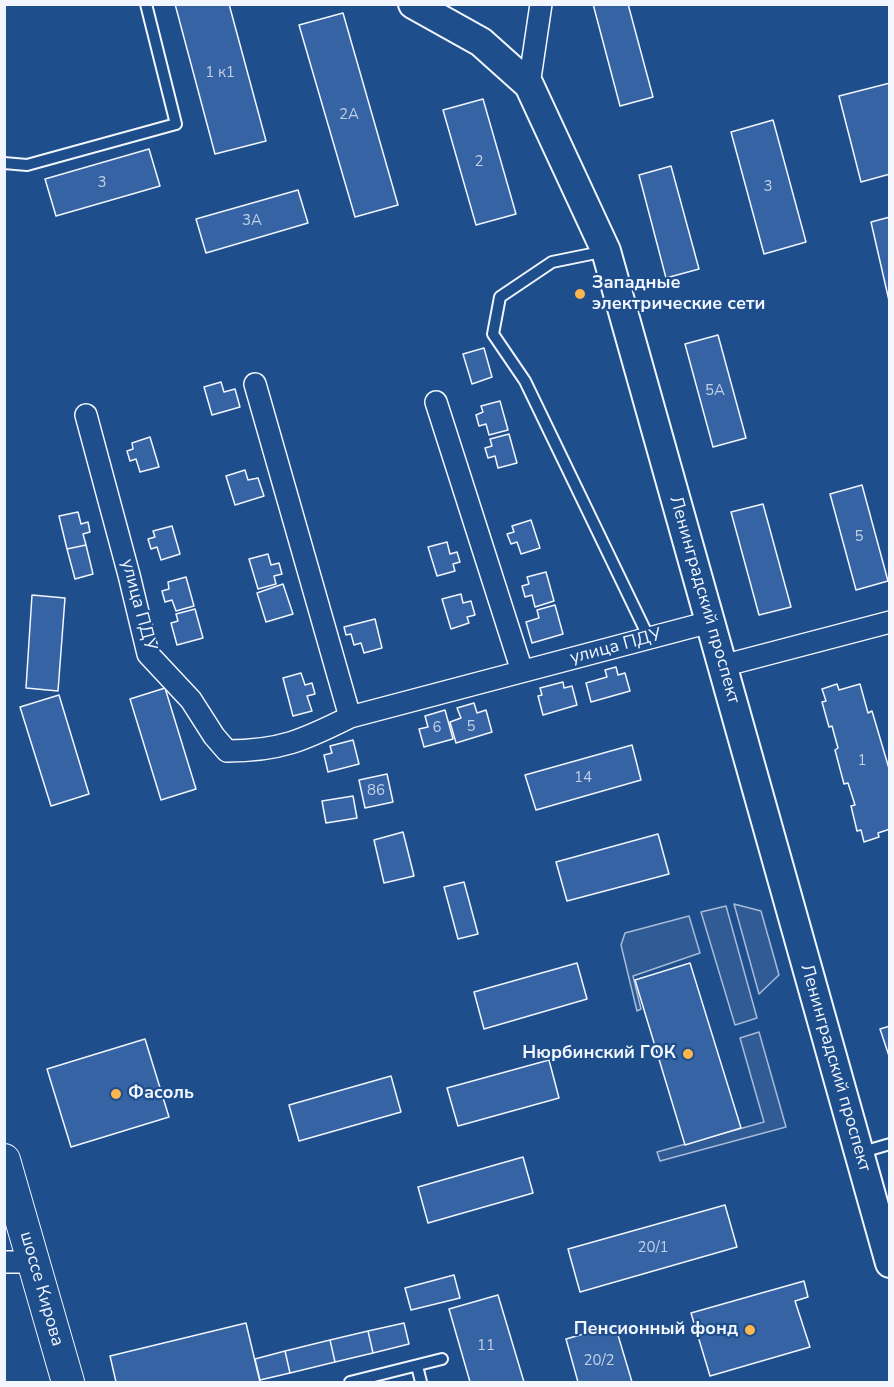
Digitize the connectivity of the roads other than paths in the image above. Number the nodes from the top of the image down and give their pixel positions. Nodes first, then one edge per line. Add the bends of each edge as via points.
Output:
1 (146, 4) edge
2 (413, 4) edge
3 (542, 4) edge
4 (529, 85) junction
5 (4, 163) edge
6 (606, 251) junction
7 (255, 384) dead end
8 (436, 402) dead end
9 (86, 415) dead end
10 (710, 622) junction
11 (890, 622) edge
12 (649, 638) junction
13 (722, 666) junction
14 (522, 671) junction
15 (350, 717) junction
16 (890, 1144) edge
17 (859, 1154) junction
18 (4, 1160) edge
19 (19, 1262) edge
20 (890, 1263) edge
21 (442, 1359) dead end
22 (417, 1365) junction
23 (68, 1383) edge
24 (350, 1383) edge
25 (420, 1383) edge

1 - 5 lane via 176,124 27,165
2 - 4 main road, Ленинградский проспект via 481,42
3 - 4 street
4 - 6 main road, Ленинградский проспект
6 - 10 main road, Ленинградский проспект
6 - 12 lane via 552,262 500,297 493,334 525,381
7 - 15 street
8 - 14 street
9 - 15 street, улица ПДУ via 148,654 191,700 214,736 228,751 261,751 300,742
10 - 12 street, улица ПДУ
10 - 13 main road, Ленинградский проспект
11 - 13 street
12 - 14 street, улица ПДУ
13 - 17 main road, Ленинградский проспект
14 - 15 street, улица ПДУ
16 - 17 lane
17 - 20 main road, Ленинградский проспект
18 - 19 main road, шоссе Кирова
19 - 23 main road, шоссе Кирова
21 - 22 lane
22 - 24 lane
22 - 25 lane

